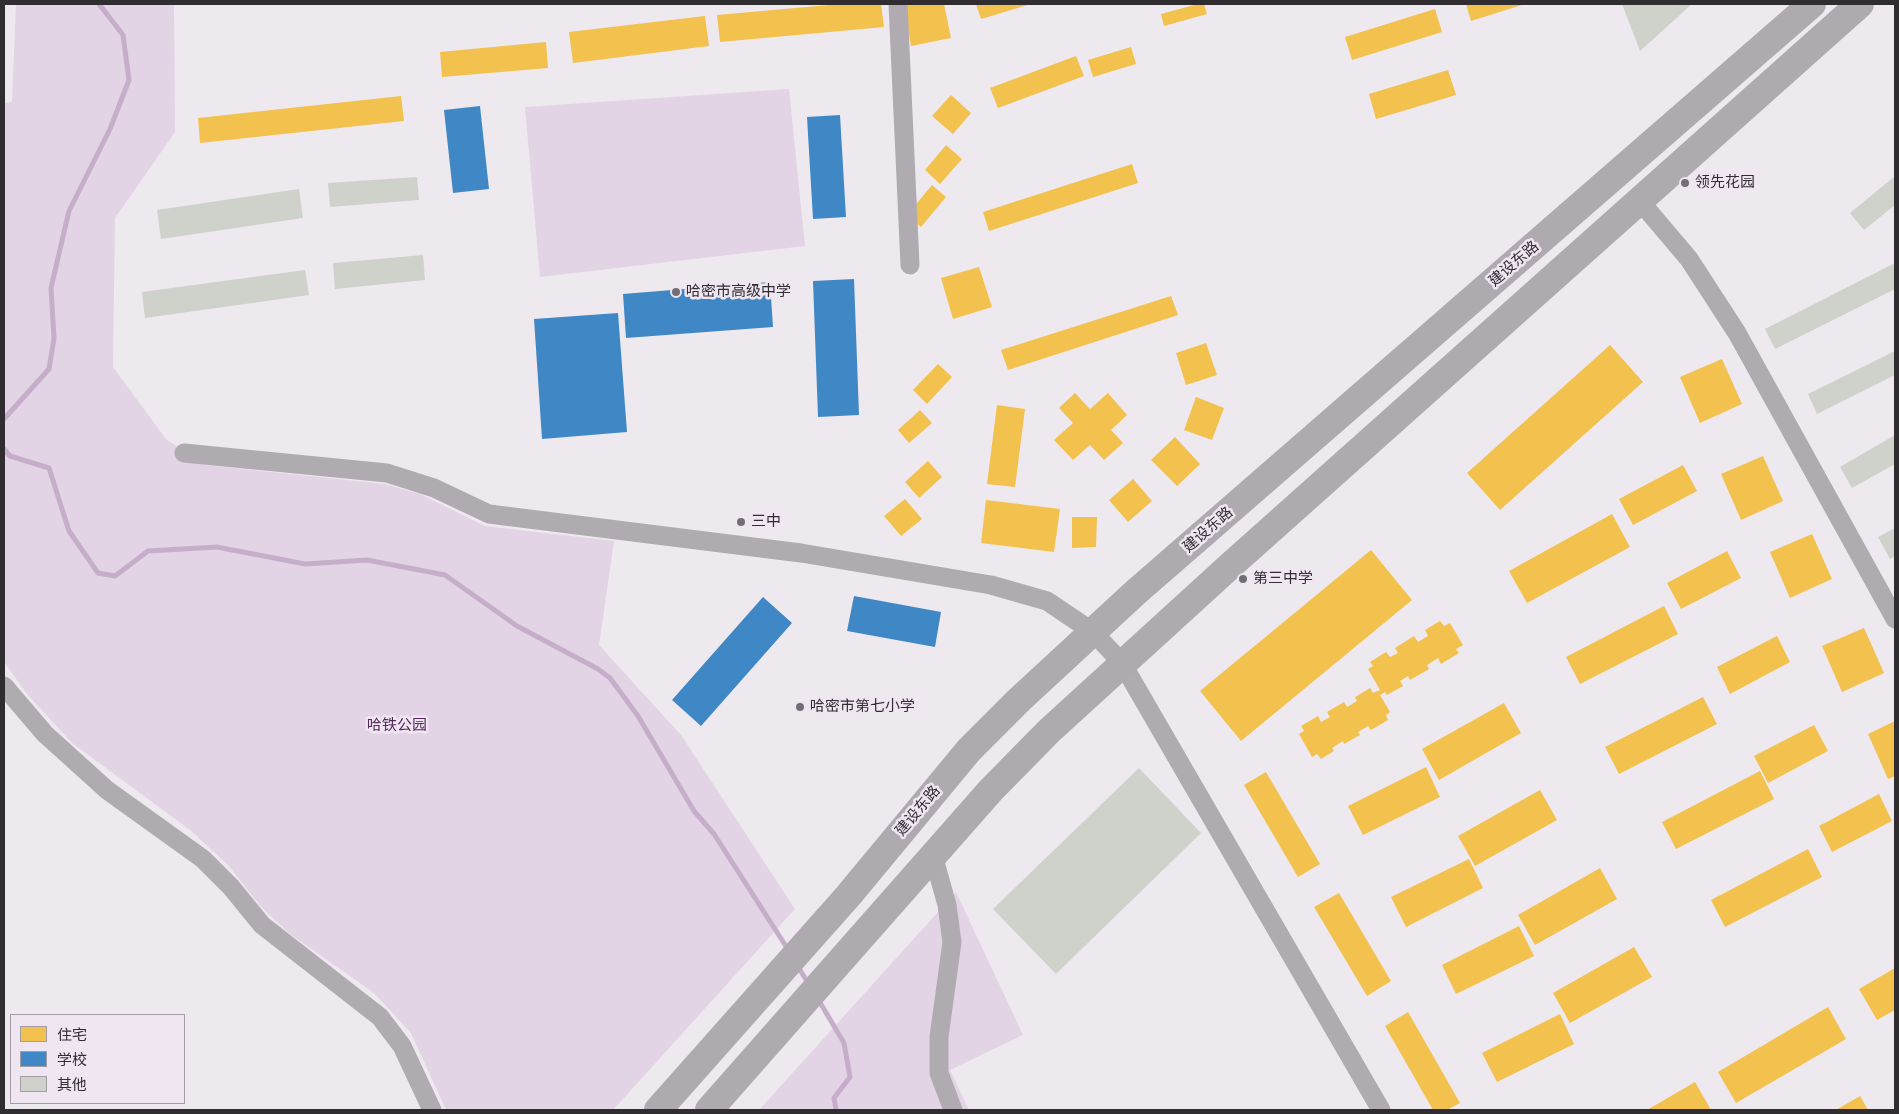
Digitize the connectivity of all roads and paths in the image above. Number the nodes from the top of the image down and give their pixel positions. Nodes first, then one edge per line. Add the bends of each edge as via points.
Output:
1 (898, 4) edge
2 (1812, 4) edge
3 (1860, 4) edge
4 (1639, 200) junction
5 (910, 265) dead end
6 (184, 453) dead end
7 (1895, 619) edge
8 (1093, 632) junction
9 (1122, 664) junction
10 (4, 686) edge
11 (933, 855) junction
12 (432, 1110) edge
13 (658, 1110) edge
14 (709, 1110) edge
15 (953, 1110) edge
16 (1381, 1110) edge

1 - 5 street
2 - 8 main road, 建设东路
3 - 4 main road
4 - 7 street via 1690,259 1738,333
4 - 9 main road
6 - 8 street via 387,473 434,488 489,514 801,553 991,585 1047,601
8 - 9 street
8 - 13 main road, 建设东路 via 969,750 848,896
9 - 11 main road via 990,790
9 - 16 street
10 - 12 street via 45,734 107,790 203,859 262,925 380,1017 402,1046
11 - 14 main road
11 - 15 street via 948,905 952,942 939,1037 939,1073

